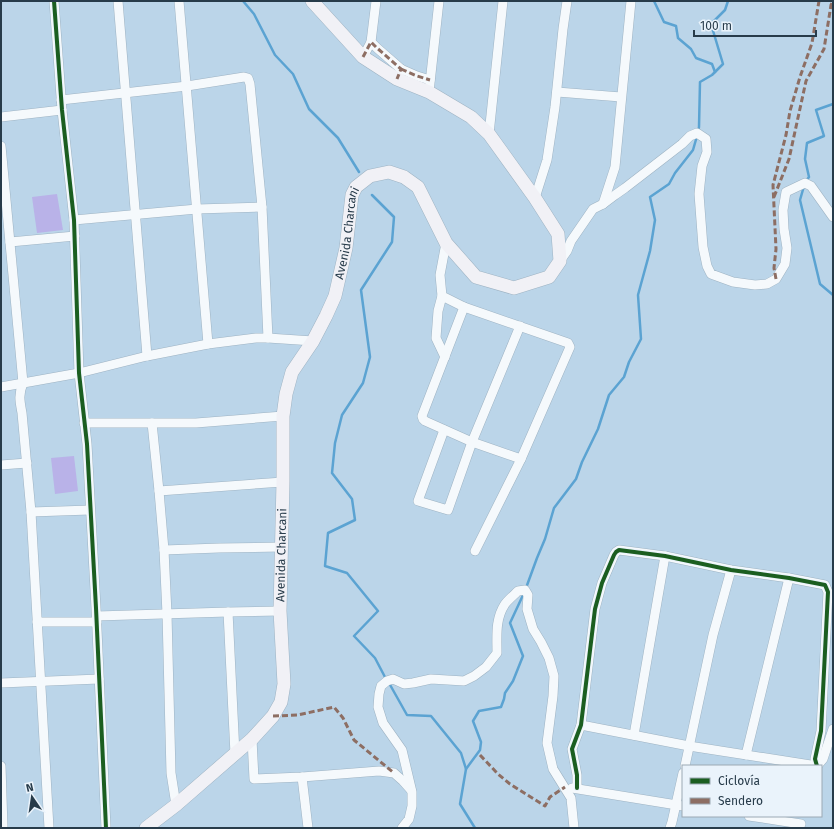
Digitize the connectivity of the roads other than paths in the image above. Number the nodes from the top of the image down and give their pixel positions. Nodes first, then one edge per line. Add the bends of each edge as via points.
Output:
1 (54, 1) edge
2 (118, 1) edge
3 (179, 1) edge
4 (312, 1) edge
5 (376, 1) edge
6 (439, 1) edge
7 (503, 1) edge
8 (567, 1) edge
9 (631, 1) edge
10 (371, 42) junction
11 (363, 57) junction
12 (399, 74) junction
13 (187, 86) junction
14 (429, 86) junction
15 (126, 92) junction
16 (557, 92) junction
17 (621, 97) junction
18 (62, 100) junction
19 (62, 110) junction
20 (1, 117) edge
21 (489, 134) junction
22 (1, 146) edge
23 (535, 198) junction
24 (603, 204) junction
25 (262, 207) junction
26 (197, 209) junction
27 (135, 214) junction
28 (833, 217) edge
29 (74, 220) junction
30 (75, 236) junction
31 (446, 243) junction
32 (10, 245) junction
33 (1, 249) edge
34 (560, 261) junction
35 (442, 296) junction
36 (464, 306) junction
37 (520, 326) junction
38 (268, 338) junction
39 (313, 341) junction
40 (208, 344) junction
41 (147, 356) junction
42 (445, 357) junction
43 (80, 373) junction
44 (23, 384) junction
45 (1, 387) edge
46 (283, 416) junction
47 (84, 423) junction
48 (152, 423) junction
49 (444, 430) junction
50 (472, 442) junction
51 (521, 459) junction
52 (27, 464) junction
53 (1, 465) edge
54 (283, 482) junction
55 (159, 491) junction
56 (90, 510) junction
57 (30, 512) junction
58 (281, 547) junction
59 (164, 550) junction
60 (475, 551) dead end
61 (665, 556) junction
62 (731, 570) junction
63 (789, 578) junction
64 (280, 611) junction
65 (228, 612) junction
66 (167, 614) junction
67 (97, 619) junction
68 (37, 622) junction
69 (99, 679) junction
70 (40, 681) junction
71 (1, 683) edge
72 (581, 725) junction
73 (833, 729) edge
74 (634, 735) junction
75 (252, 739) junction
76 (689, 746) junction
77 (235, 754) junction
78 (746, 755) junction
79 (685, 765) edge
80 (811, 765) edge
81 (817, 765) edge
82 (818, 765) edge
83 (1, 766) edge
84 (302, 777) junction
85 (682, 784) edge
86 (564, 787) junction
87 (577, 788) junction
88 (411, 790) junction
89 (176, 805) junction
90 (680, 805) edge
91 (757, 817) edge
92 (802, 823) edge
93 (3, 828) edge
94 (49, 828) edge
95 (106, 828) edge
96 (146, 828) edge
97 (308, 828) edge
98 (402, 828) edge
99 (574, 828) edge
100 (670, 828) edge

1 - 18 street
2 - 15 street
3 - 13 street
4 - 11 main road
5 - 10 street
6 - 14 street
7 - 21 street
8 - 16 street
9 - 17 street
10 - 11 street
10 - 12 street
11 - 12 main road
12 - 14 main road
13 - 15 street
13 - 25 street via 248,78
13 - 26 street
14 - 21 main road via 471,117
15 - 18 street
15 - 27 street
16 - 17 street
16 - 23 street via 547,160
17 - 24 street via 615,167
18 - 19 street
19 - 20 street
19 - 29 street
21 - 23 main road
22 - 32 street
23 - 34 main road via 558,234
24 - 28 street via 690,136 697,134 706,139 708,152 702,166 699,194 703,247 707,266 712,274 733,282 755,285 767,284 776,279 785,264 787,248 782,210 786,192 805,183 811,186
24 - 34 street via 593,209
25 - 26 street
25 - 38 street
26 - 27 street
26 - 40 street
27 - 29 street
27 - 41 street
29 - 30 street
30 - 32 street
30 - 43 street
31 - 34 main road, Avenida Charcani via 476,277 514,288 549,277
31 - 35 street via 440,274
31 - 39 main road, Avenida Charcani via 418,187 404,177 389,172 370,176 356,187 352,195 346,248 335,296
32 - 33 street
32 - 44 street
35 - 36 street
35 - 42 street via 436,338
36 - 37 street
36 - 42 street
37 - 50 street
37 - 51 street via 568,343 570,347
38 - 39 street
38 - 40 street
39 - 46 main road, Avenida Charcani via 292,372
40 - 41 street
41 - 43 street
42 - 49 street via 422,416 425,421
43 - 44 street
43 - 47 street
44 - 45 street
44 - 52 street via 19,398
46 - 48 street via 196,423
46 - 54 main road, Avenida Charcani
47 - 48 street
47 - 56 street
48 - 55 street
49 - 50 street
49 - 50 street via 418,501 448,510
50 - 51 street
51 - 60 street
52 - 53 street
52 - 57 street
54 - 55 street
54 - 58 main road, Avenida Charcani
55 - 59 street
56 - 57 street
56 - 67 street
57 - 68 street
58 - 59 street
58 - 64 main road, Avenida Charcani
59 - 66 street
61 - 62 street
61 - 72 street via 619,550 614,555 602,583 595,609
61 - 74 street
62 - 63 street
62 - 76 street via 713,635
63 - 78 street
63 - 81 street via 825,585 828,592 821,731 815,759
64 - 65 street
64 - 75 main road, Avenida Charcani via 284,684 281,702 273,716
65 - 66 street
65 - 77 street
66 - 67 street
66 - 89 street via 171,773
67 - 68 street
67 - 69 street
68 - 70 street
69 - 70 street
69 - 95 street
70 - 71 street
70 - 94 street
72 - 74 street
72 - 87 street via 572,749
73 - 82 street via 823,759
74 - 76 street
75 - 77 main road, Avenida Charcani
75 - 84 street via 254,779
76 - 78 street
76 - 79 street
77 - 89 main road, Avenida Charcani
78 - 80 street
83 - 93 street
84 - 88 street via 379,771 394,774
84 - 97 street
85 - 90 street
86 - 87 street
86 - 88 street via 553,769 547,744 554,696 554,676 549,658 533,629 527,608 528,595 525,590 518,590 500,614 497,653 486,667 474,676 464,681 431,679 404,684 393,679 381,686 378,707 383,723 402,750
86 - 99 street via 571,798
87 - 90 street
88 - 98 street via 412,806 409,819
89 - 96 main road, Avenida Charcani
90 - 100 street
91 - 92 street

